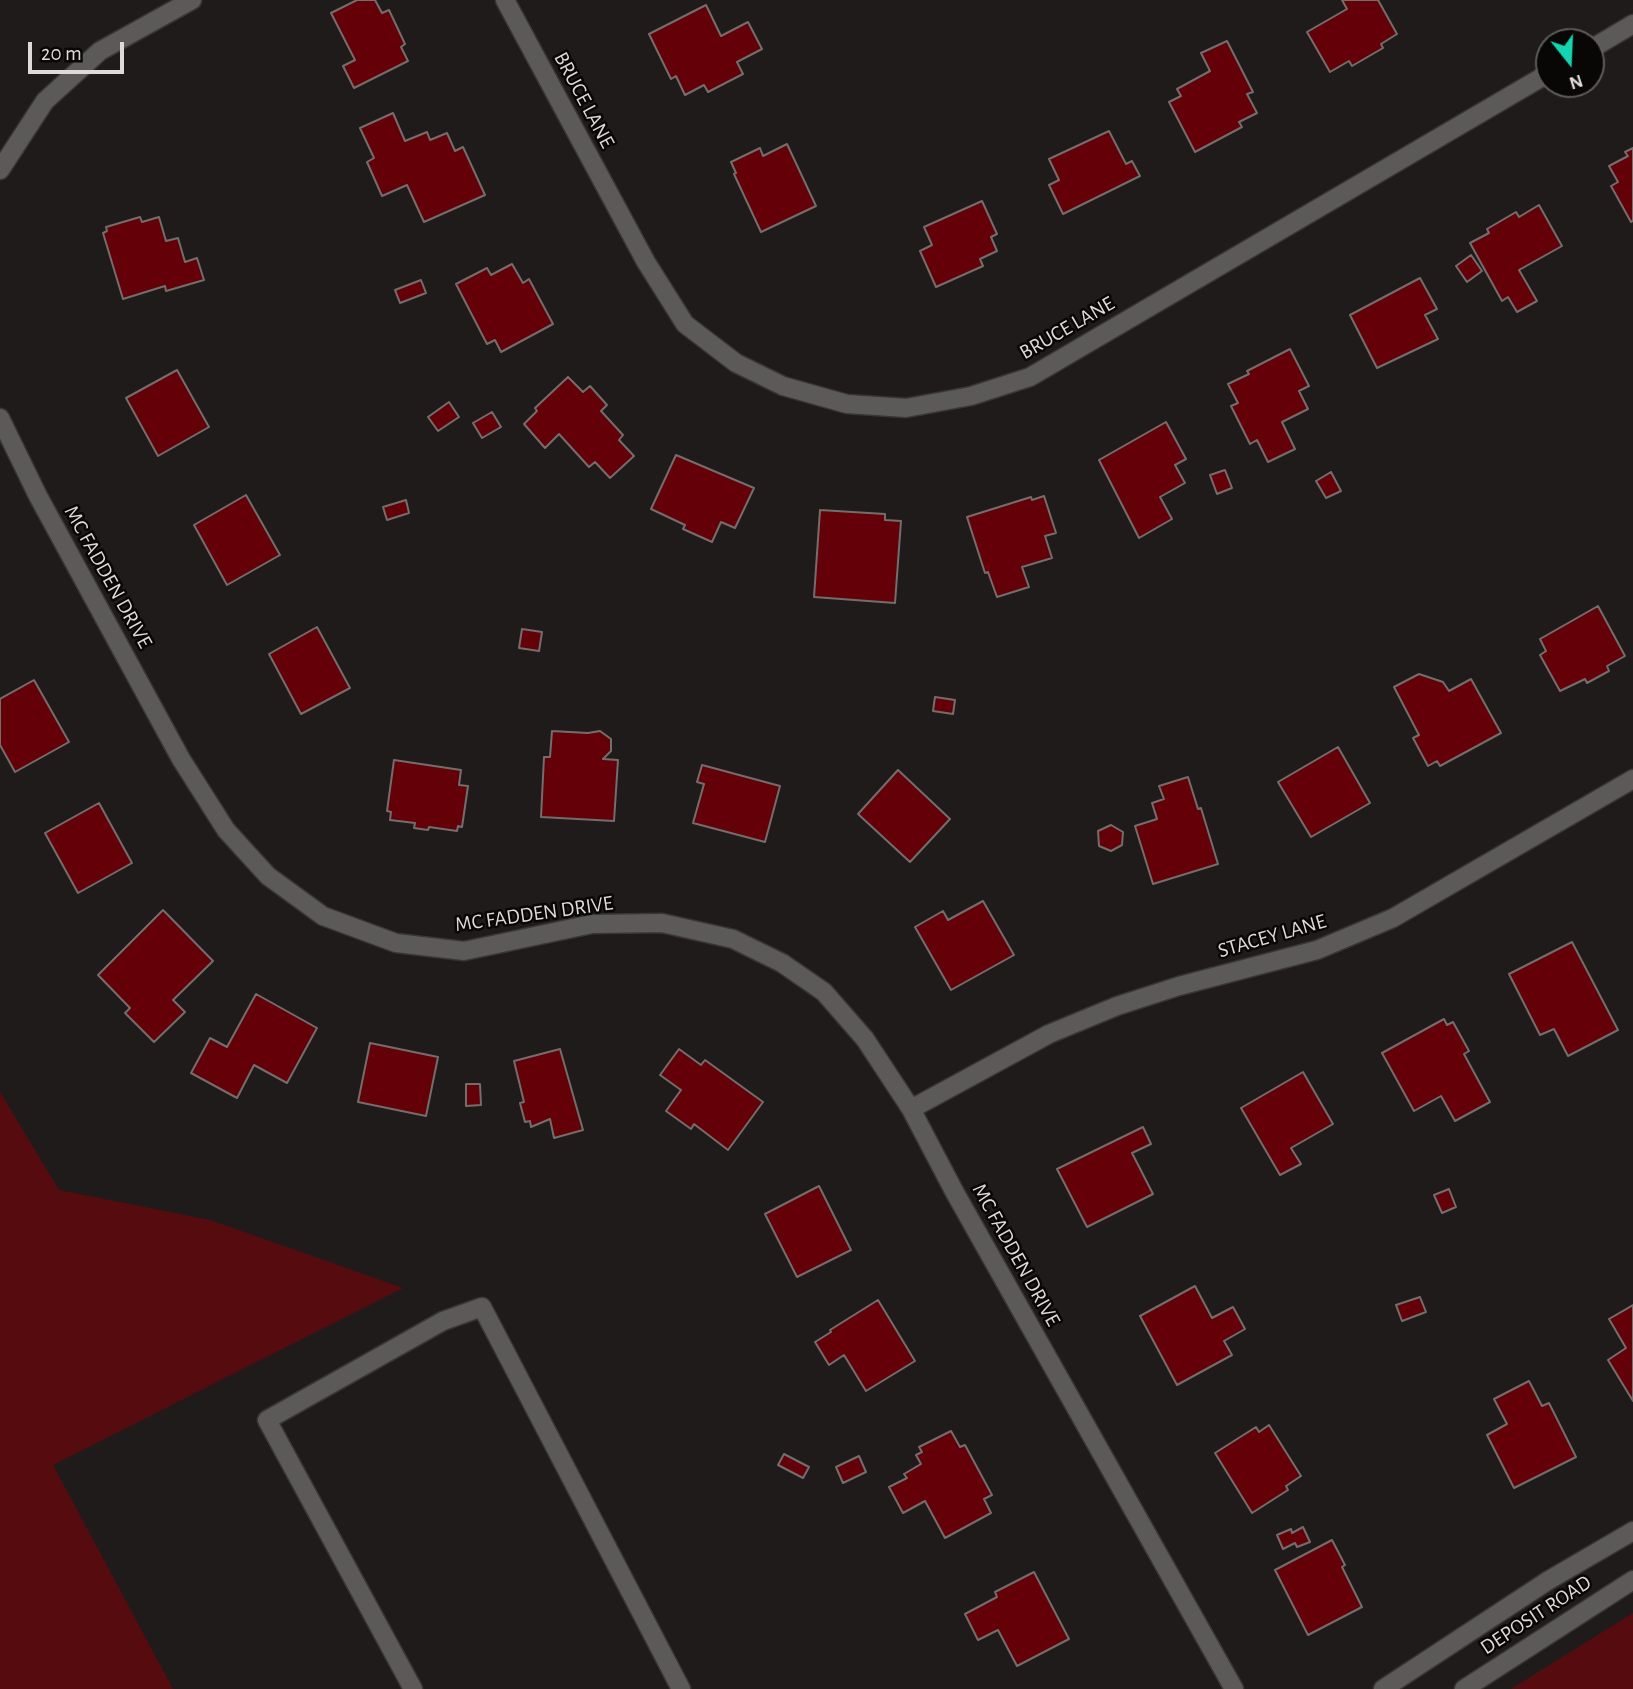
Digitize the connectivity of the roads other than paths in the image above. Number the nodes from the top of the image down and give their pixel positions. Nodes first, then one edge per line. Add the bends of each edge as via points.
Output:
1 (192, 0) edge
2 (505, 0) edge
3 (169, 5) edge
4 (1633, 24) edge
5 (1605, 41) edge
6 (1535, 81) edge
7 (0, 170) edge
8 (0, 418) edge
9 (1633, 779) edge
10 (911, 1109) junction
11 (1633, 1531) edge
12 (1633, 1580) edge
13 (413, 1689) edge
14 (681, 1689) edge
15 (1234, 1689) edge
16 (1383, 1689) edge
17 (1464, 1689) edge

1 - 3 street
2 - 6 street, BRUCE LANE via 628,229 685,324 736,363 783,386 847,404 906,408 971,396 1030,377
3 - 7 street via 100,51 45,101
4 - 5 street
8 - 10 street, MC FADDEN DRIVE via 181,759 226,830 268,876 323,916 396,943 464,951 592,924 648,923 733,939 782,963 824,992 865,1039
9 - 10 street, STACEY LANE via 1394,918 1317,950 1117,1006 1049,1034
10 - 15 street, MC FADDEN DRIVE
11 - 16 street
12 - 17 street, DEPOSIT ROAD
13 - 14 street via 267,1420 443,1321 482,1307

